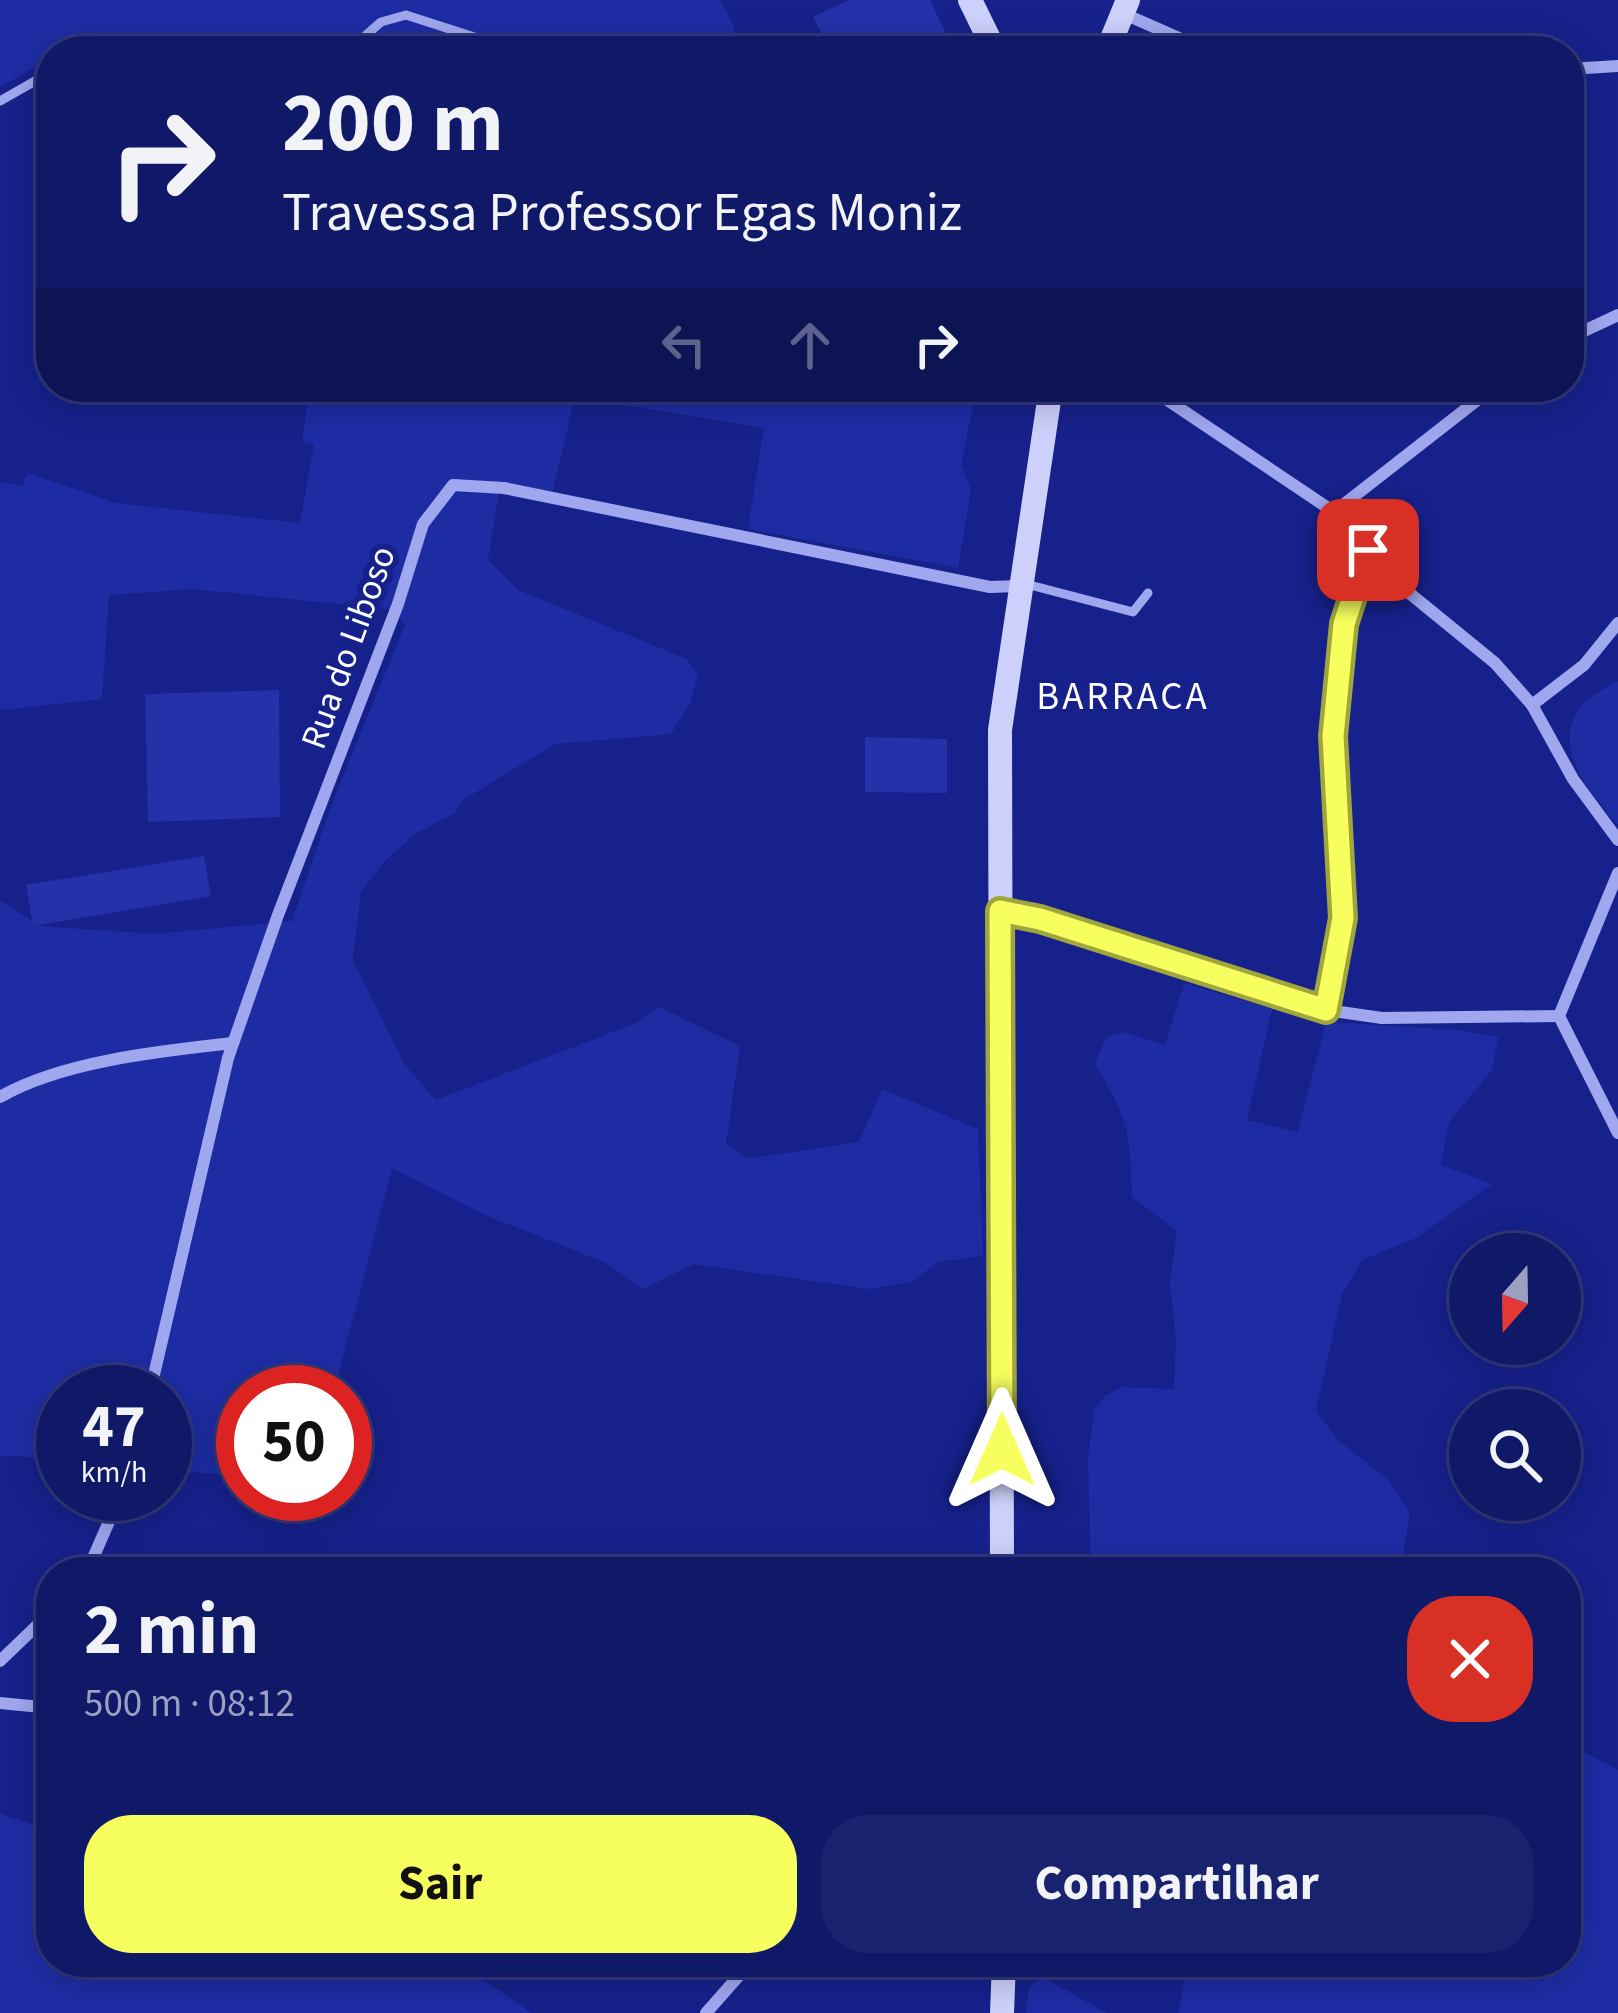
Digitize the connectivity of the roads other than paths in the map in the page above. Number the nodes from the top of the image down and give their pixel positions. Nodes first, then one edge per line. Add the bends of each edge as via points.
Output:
1 (401, 0) edge
2 (970, 0) edge
3 (1125, 6) edge
4 (406, 15) junction
5 (365, 36) edge
6 (471, 36) edge
7 (988, 36) edge
8 (1113, 36) edge
9 (1179, 36) edge
10 (1618, 66) edge
11 (1584, 68) edge
12 (36, 81) edge
13 (0, 101) edge
14 (1618, 315) edge
15 (1584, 331) edge
16 (1049, 402) edge
17 (1170, 402) edge
18 (1475, 402) edge
19 (1334, 512) junction
20 (1368, 550) junction
21 (1021, 586) junction
22 (1148, 593) dead end
23 (1618, 623) edge
24 (1532, 705) junction
25 (1618, 840) edge
26 (1618, 873) edge
27 (1000, 911) junction
28 (1326, 1010) junction
29 (1559, 1016) junction
30 (233, 1043) junction
31 (0, 1097) edge
32 (1618, 1133) edge
33 (156, 1365) edge
34 (110, 1521) edge
35 (94, 1557) edge
36 (1002, 1557) edge
37 (36, 1626) edge
38 (0, 1661) edge
39 (0, 1703) edge
40 (36, 1707) edge
41 (738, 1977) edge
42 (1004, 1977) edge
43 (706, 2013) edge
44 (1003, 2013) edge

1 - 4 lane
2 - 7 main road
3 - 8 main road
3 - 9 street
4 - 5 lane
4 - 6 lane
10 - 11 street
12 - 13 lane
14 - 15 street
16 - 21 main road
17 - 19 street
18 - 19 street
19 - 20 street
20 - 24 street
20 - 28 street via 1344,624 1333,736 1343,918
21 - 22 lane via 1132,612
21 - 27 main road via 1000,730
21 - 30 street, Rua do Liboso via 453,484 423,524
23 - 24 street via 1584,665
24 - 25 street
26 - 29 street
27 - 28 street
27 - 36 main road
28 - 29 street via 1382,1018
29 - 32 street
30 - 31 street via 143,1053
30 - 33 street, Rua do Liboso
34 - 35 street
37 - 38 street
39 - 40 street
41 - 43 street
42 - 44 main road

